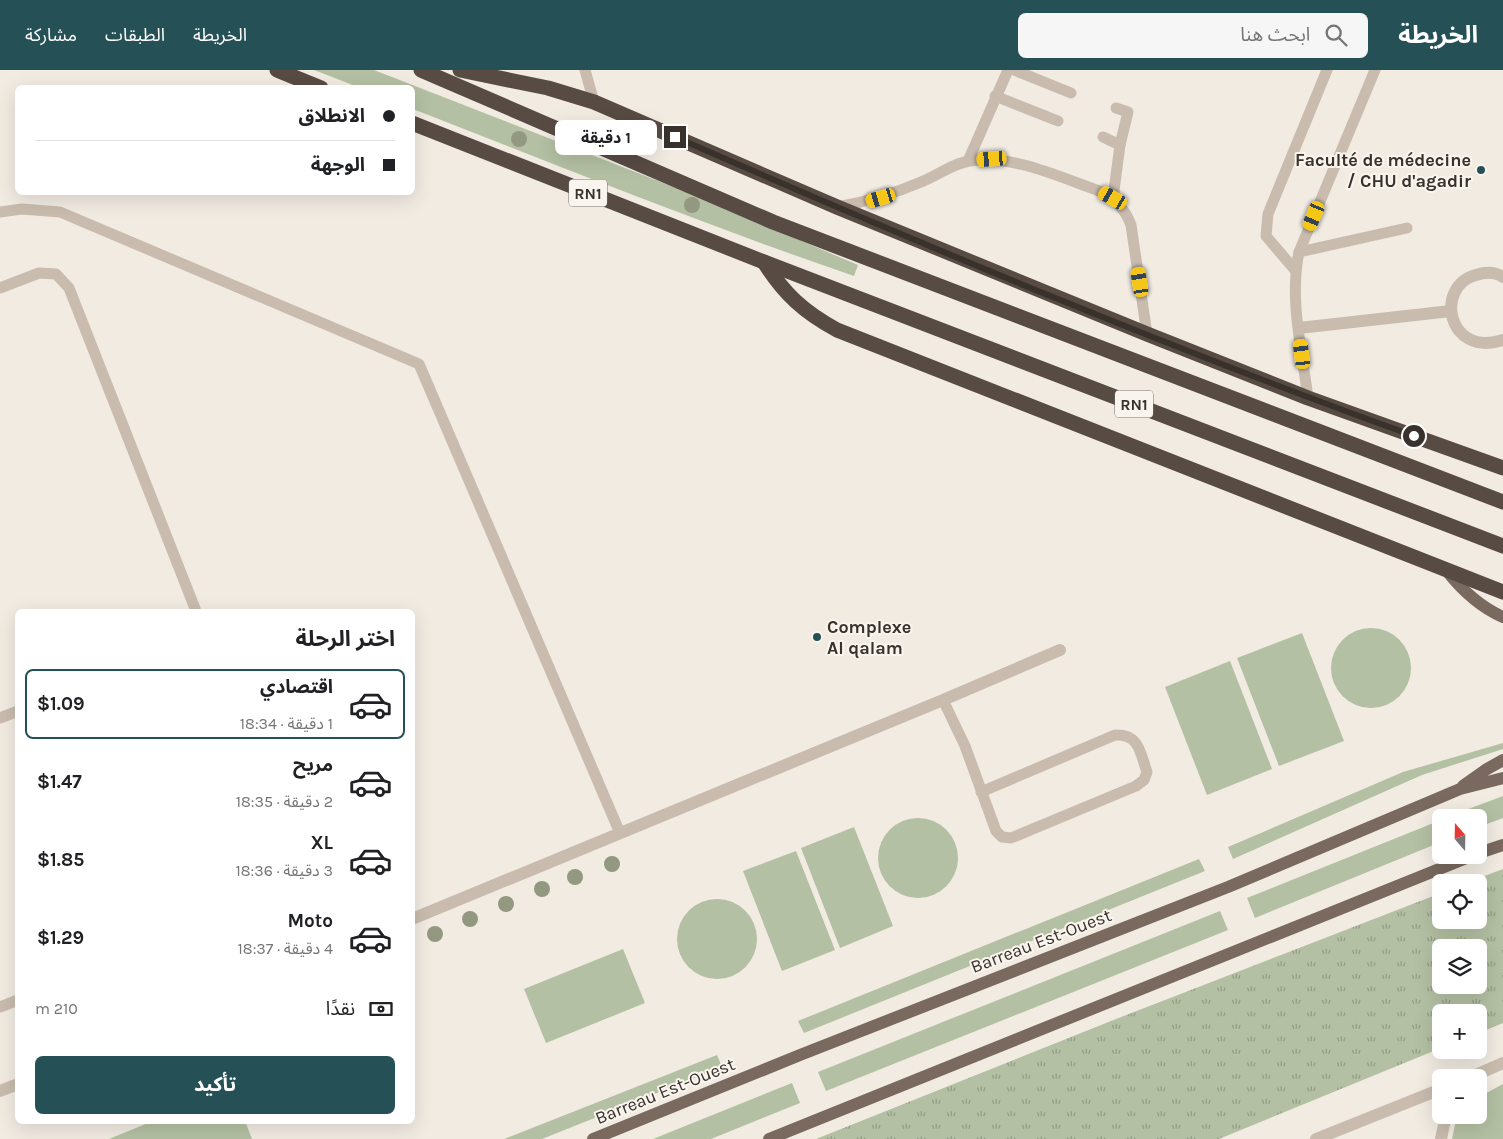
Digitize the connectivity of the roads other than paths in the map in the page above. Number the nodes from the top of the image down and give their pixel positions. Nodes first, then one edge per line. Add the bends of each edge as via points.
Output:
1 (277, 70) edge
2 (421, 70) edge
3 (460, 70) edge
4 (585, 70) edge
5 (1008, 70) edge
6 (1014, 70) edge
7 (1327, 70) edge
8 (1375, 70) edge
9 (314, 85) edge
10 (1071, 93) dead end
11 (995, 96) junction
12 (594, 102) junction
13 (1116, 108) dead end
14 (1058, 122) dead end
15 (415, 125) edge
16 (1103, 137) dead end
17 (1120, 144) junction
18 (968, 161) junction
19 (1113, 198) junction
20 (837, 208) junction
21 (0, 212) edge
22 (1407, 228) dead end
23 (1299, 252) junction
24 (764, 262) junction
25 (1295, 270) junction
26 (1503, 277) edge
27 (0, 288) edge
28 (1451, 311) junction
29 (1299, 328) junction
30 (1147, 334) junction
31 (1503, 341) edge
32 (1308, 398) junction
33 (1503, 468) edge
34 (1503, 502) edge
35 (1503, 546) edge
36 (1447, 571) junction
37 (1503, 592) edge
38 (195, 609) edge
39 (1503, 617) edge
40 (1060, 650) dead end
41 (943, 700) junction
42 (15, 712) edge
43 (0, 718) edge
44 (1503, 760) edge
45 (1503, 778) edge
46 (1460, 789) junction
47 (982, 792) junction
48 (620, 833) junction
49 (1503, 845) edge
50 (1488, 850) edge
51 (1452, 864) edge
52 (415, 918) edge
53 (15, 1001) edge
54 (0, 1007) edge
55 (1503, 1063) edge
56 (1487, 1070) edge
57 (15, 1085) edge
58 (0, 1091) edge
59 (1432, 1093) edge
60 (1444, 1124) edge
61 (593, 1139) edge
62 (768, 1139) edge
63 (1316, 1139) edge
64 (1441, 1139) edge

1 - 9 highway
2 - 34 highway, RN1 via 773,222
3 - 12 highway via 548,88
4 - 12 lane
5 - 11 lane
6 - 10 lane
7 - 25 lane via 1268,214 1266,236
8 - 23 lane
11 - 14 lane
11 - 18 lane
12 - 20 highway
13 - 17 lane via 1128,112
15 - 24 highway, RN1
16 - 17 lane
17 - 19 lane
18 - 19 lane via 992,159 1015,162
18 - 20 lane via 895,193
19 - 30 lane via 1131,225
20 - 30 highway
21 - 48 lane via 22,209 60,212 419,364
22 - 23 lane
23 - 25 lane
24 - 35 highway, RN1
24 - 36 highway via 795,302 837,330
25 - 29 lane
26 - 28 street via 1485,273 1471,276 1453,297
27 - 38 lane via 39,273 56,274 69,288
28 - 29 street
28 - 31 street via 1454,324 1475,342 1490,344
29 - 32 lane
30 - 32 highway
32 - 33 highway
36 - 37 highway
36 - 39 main road via 1470,596
40 - 41 street
41 - 47 lane
41 - 48 street
42 - 43 lane
44 - 46 main road
45 - 46 main road, Barreau Est-Ouest
46 - 61 main road, Barreau Est-Ouest via 1228,887
47 - 47 lane via 996,831 1002,837 1011,838 1136,786 1144,780 1147,772 1135,740 1126,734 1115,735
48 - 52 street
49 - 50 main road
51 - 62 main road
53 - 54 lane
55 - 56 street
57 - 58 street
59 - 63 street
60 - 64 street

